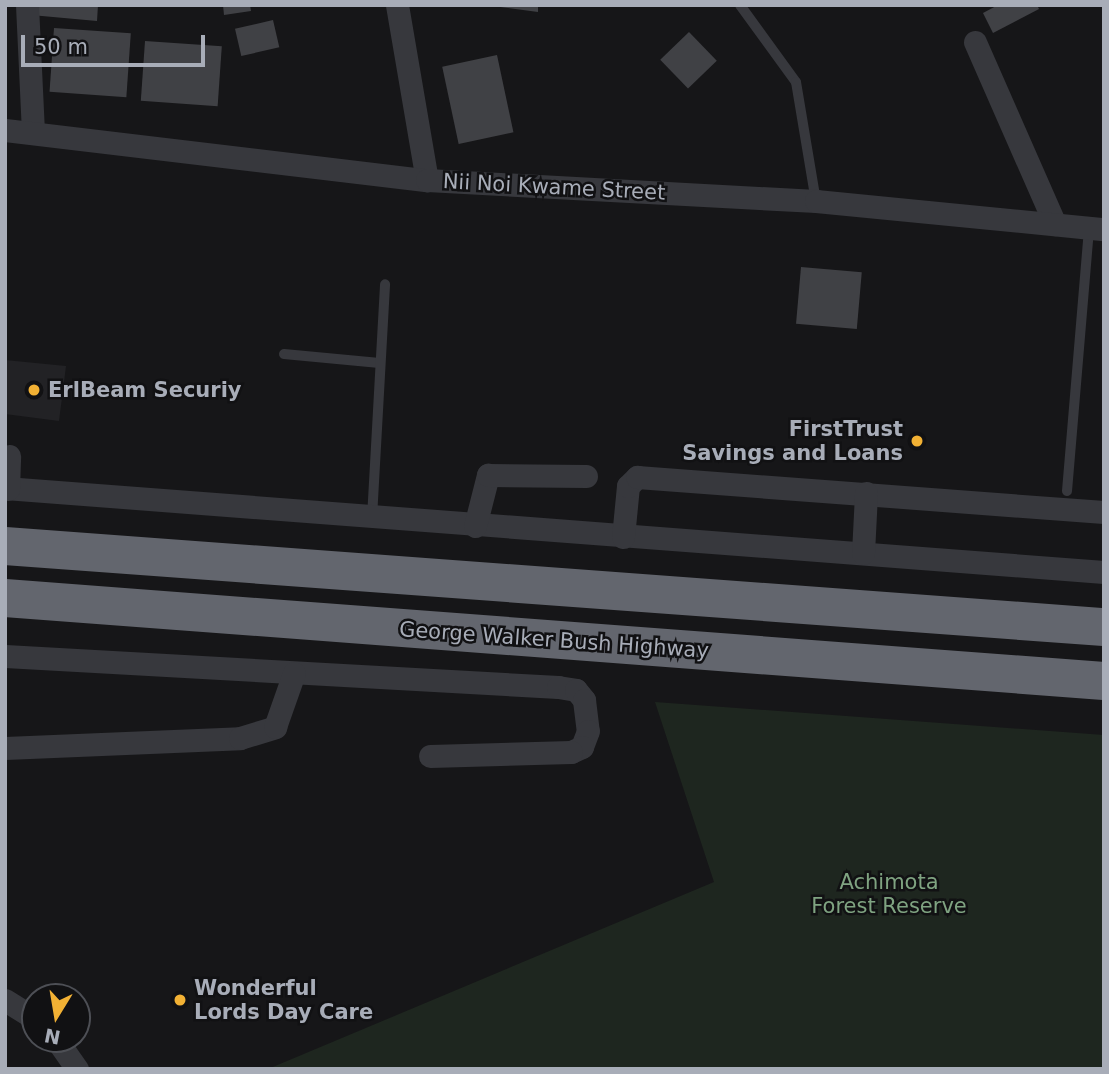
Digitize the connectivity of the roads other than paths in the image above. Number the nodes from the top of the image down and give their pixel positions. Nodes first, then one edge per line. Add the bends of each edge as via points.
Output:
1 (27, 5) edge
2 (397, 5) edge
3 (740, 5) edge
4 (975, 42) dead end
5 (5, 130) edge
6 (33, 133) junction
7 (427, 180) junction
8 (816, 201) junction
9 (1055, 224) junction
10 (1097, 229) edge
11 (385, 284) dead end
12 (284, 354) dead end
13 (380, 363) junction
14 (9, 456) dead end
15 (586, 476) dead end
16 (7, 488) edge
17 (1067, 491) dead end
18 (866, 493) junction
19 (1104, 512) edge
20 (372, 518) junction
21 (475, 526) junction
22 (623, 537) junction
23 (5, 546) edge
24 (863, 553) junction
25 (1104, 572) edge
26 (5, 598) edge
27 (1104, 627) edge
28 (5, 656) edge
29 (295, 673) junction
30 (1104, 681) edge
31 (5, 748) edge
32 (430, 756) dead end
33 (5, 1000) edge
34 (21, 1011) edge
35 (66, 1053) edge
36 (77, 1069) edge

1 - 6 street
2 - 7 street
3 - 8 lane via 796,82
4 - 9 street
5 - 6 street, Nii Noi Kwame Street
6 - 7 street, Nii Noi Kwame Street
7 - 8 street, Nii Noi Kwame Street
8 - 9 street, Nii Noi Kwame Street
9 - 10 street, Nii Noi Kwame Street
10 - 17 lane
11 - 13 lane
12 - 13 lane
13 - 20 lane
14 - 16 street
15 - 21 street via 488,475
16 - 20 street
18 - 19 street
18 - 22 street via 637,477 628,486
18 - 24 street
20 - 21 street
21 - 22 street
22 - 24 street
23 - 27 highway
24 - 25 street
26 - 30 highway, George Walker Bush Highway
28 - 29 street
29 - 31 street via 275,727 240,738
29 - 32 street via 558,687 576,690 584,700 588,731 582,747 571,752
33 - 34 street
35 - 36 street

